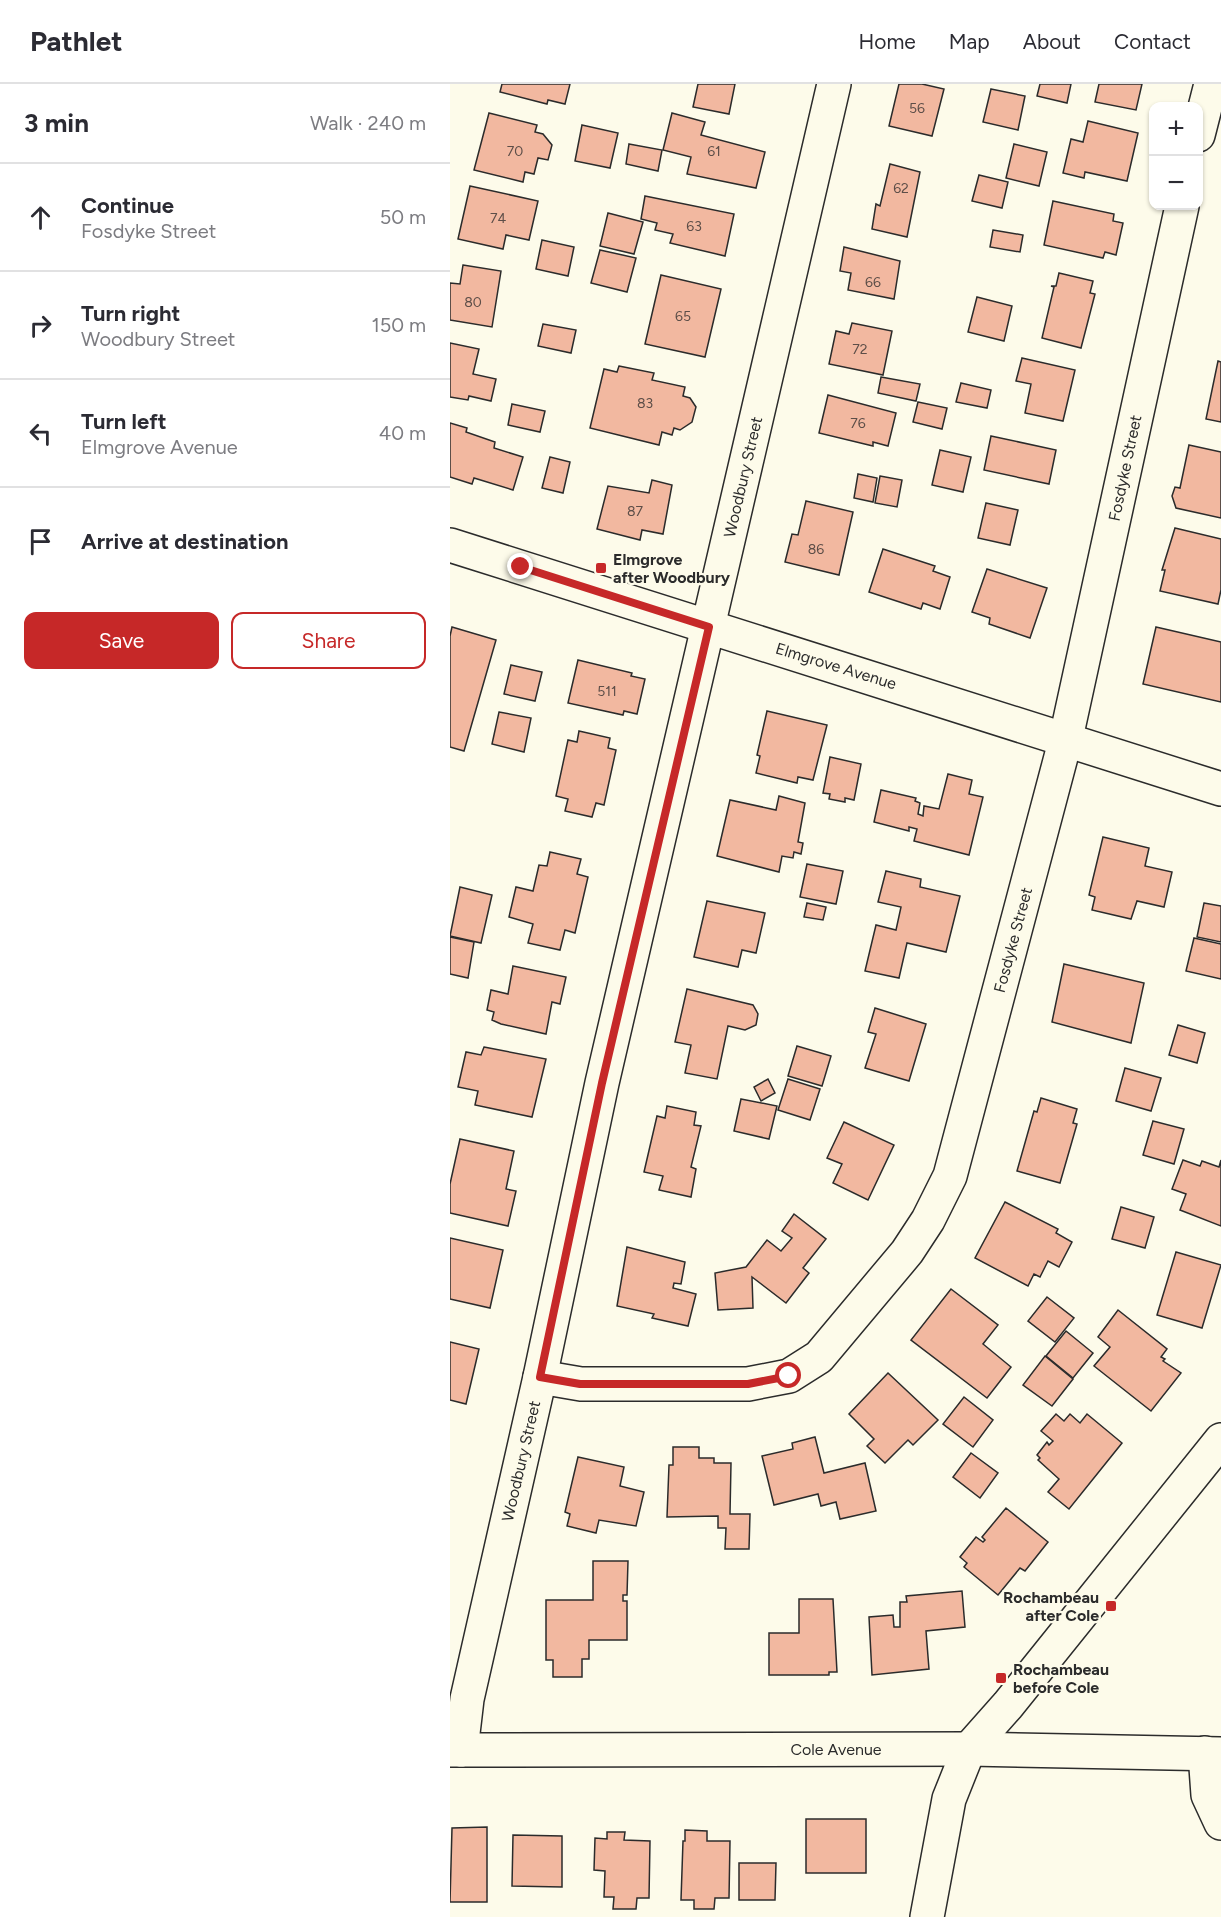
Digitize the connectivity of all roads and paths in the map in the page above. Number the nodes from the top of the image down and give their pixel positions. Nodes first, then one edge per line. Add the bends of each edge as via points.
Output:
1 (834, 84) edge
2 (1211, 84) edge
3 (1203, 115) edge
4 (1181, 210) edge
5 (450, 545) edge
6 (709, 627) junction
7 (1066, 738) junction
8 (1221, 789) edge
9 (540, 1377) junction
10 (1221, 1440) edge
11 (969, 1749) junction
12 (456, 1750) edge
13 (1213, 1754) edge
14 (1221, 1822) edge
15 (927, 1917) edge

1 - 6 street, Woodbury Street
2 - 3 street
4 - 7 street, Fosdyke Street
5 - 6 street, Elmgrove Avenue
6 - 7 street, Elmgrove Avenue
6 - 9 street, Woodbury Street via 602,1083
7 - 8 street, Elmgrove Avenue
7 - 9 street, Fosdyke Street via 950,1176 907,1252 819,1357 789,1376 748,1384 580,1384
9 - 12 street, Woodbury Street
10 - 11 street
11 - 12 street, Cole Avenue
11 - 13 street, Cole Avenue
11 - 15 street via 949,1799
13 - 14 street via 1208,1795

